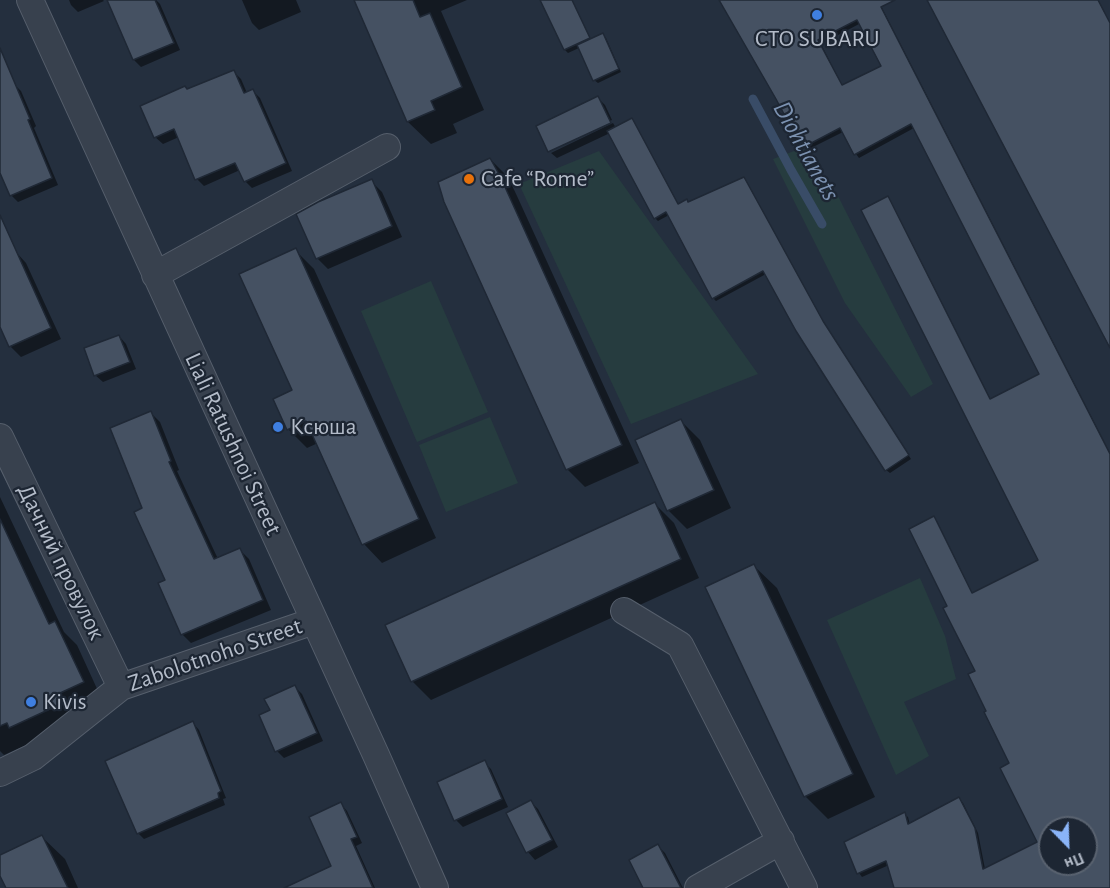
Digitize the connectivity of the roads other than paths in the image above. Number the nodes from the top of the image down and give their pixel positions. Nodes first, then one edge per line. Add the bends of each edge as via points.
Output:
1 (30, 0) edge
2 (387, 147) dead end
3 (155, 275) junction
4 (0, 437) edge
5 (624, 611) dead end
6 (314, 621) junction
7 (121, 687) junction
8 (0, 773) edge
9 (780, 841) junction
10 (435, 888) edge
11 (698, 888) edge
12 (804, 888) edge

1 - 3 street, Liali Ratushnoi Street
2 - 3 street
3 - 6 street, Liali Ratushnoi Street
4 - 7 street, Дачний провулок
5 - 9 street via 680,645
6 - 7 street, Zabolotnoho Street
6 - 10 street, Liali Ratushnoi Street
7 - 8 street, Zabolotnoho Street via 33,758
9 - 11 street
9 - 12 street

